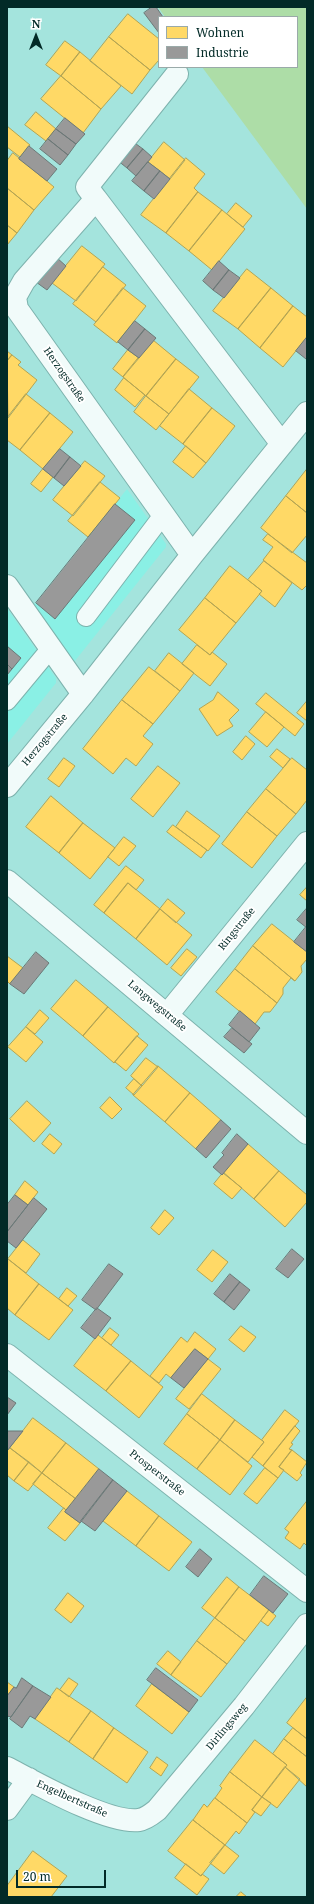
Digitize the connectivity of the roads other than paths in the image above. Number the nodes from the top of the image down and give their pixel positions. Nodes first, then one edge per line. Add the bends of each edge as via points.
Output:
1 (177, 74) dead end
2 (96, 199) junction
3 (307, 413) edge
4 (282, 444) junction
5 (163, 515) junction
6 (192, 555) junction
7 (7, 586) edge
8 (86, 617) dead end
9 (50, 648) junction
10 (83, 694) junction
11 (7, 701) edge
12 (7, 786) edge
13 (307, 843) edge
14 (7, 881) edge
15 (167, 1014) junction
16 (307, 1133) edge
17 (7, 1355) edge
18 (307, 1591) edge
19 (307, 1625) edge
20 (7, 1768) edge
21 (29, 1779) junction
22 (7, 1809) edge
23 (139, 1820) joint

1 - 2 street via 87,187
2 - 4 street
2 - 5 street, Herzogstraße via 24,281 15,302 26,322
3 - 4 street, Herzogstraße
4 - 6 street, Herzogstraße
5 - 6 street, Herzogstraße
5 - 8 lane
6 - 10 street, Herzogstraße
7 - 9 street
9 - 10 street
9 - 11 lane
10 - 12 street, Herzogstraße
13 - 15 street, Ringstraße
14 - 15 street, Langwegstraße
15 - 16 street, Langwegstraße
17 - 18 street, Prosperstraße
19 - 23 street, Dirlingsweg via 244,1706 157,1810
20 - 21 street, Engelbertstraße
21 - 22 street
21 - 23 street, Engelbertstraße via 115,1818

